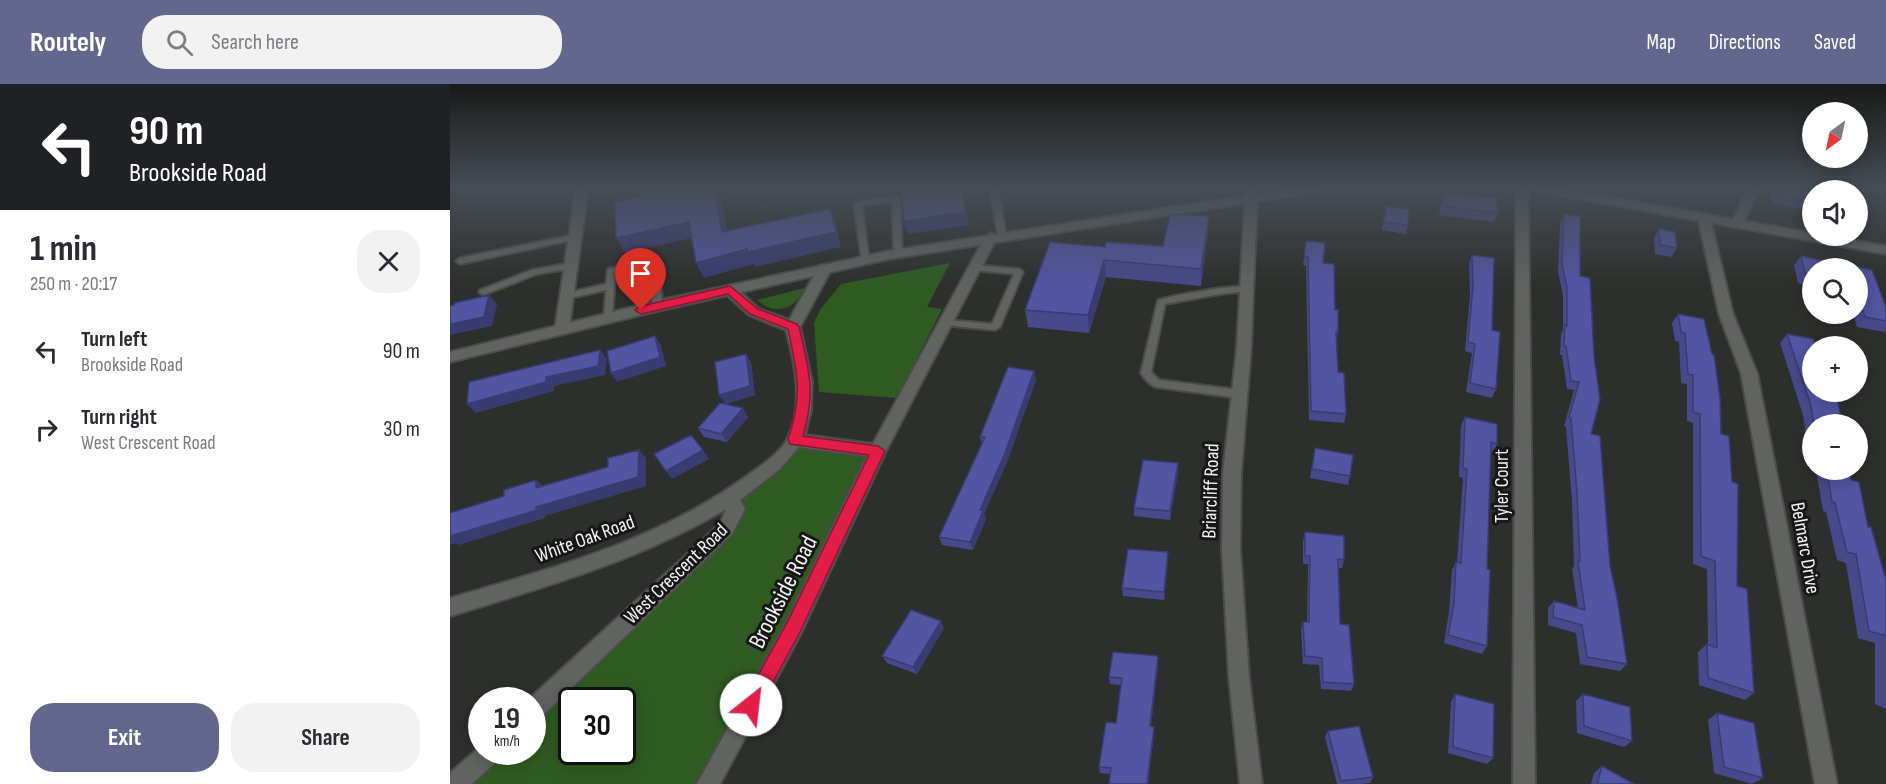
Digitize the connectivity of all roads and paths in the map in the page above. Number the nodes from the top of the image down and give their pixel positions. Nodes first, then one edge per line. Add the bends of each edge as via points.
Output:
1 (577, 221) edge
2 (860, 221) edge
3 (897, 221) edge
4 (996, 221) edge
5 (1091, 221) edge
6 (1249, 221) edge
7 (1522, 221) edge
8 (1705, 221) edge
9 (1719, 221) edge
10 (1739, 221) edge
11 (1737, 224) junction
12 (574, 237) junction
13 (997, 237) junction
14 (1886, 250) edge
15 (898, 253) junction
16 (865, 260) junction
17 (459, 261) dead end
18 (570, 266) junction
19 (825, 268) junction
20 (976, 268) junction
21 (610, 286) junction
22 (1247, 289) junction
23 (730, 290) junction
24 (483, 292) dead end
25 (567, 296) junction
26 (657, 306) junction
27 (609, 318) junction
28 (946, 323) junction
29 (793, 327) junction
30 (562, 329) junction
31 (450, 357) edge
32 (1239, 394) junction
33 (795, 440) junction
34 (878, 451) junction
35 (730, 500) junction
36 (450, 607) edge
37 (546, 698) edge
38 (475, 765) edge
39 (455, 784) edge
40 (708, 784) edge
41 (1251, 784) edge
42 (1524, 784) edge
43 (1826, 784) edge

1 - 12 street
2 - 16 lane
3 - 15 lane
4 - 13 lane
5 - 13 street
6 - 22 street, Briarcliff Road
7 - 42 street, Tyler Court
8 - 43 street, Belmarc Drive via 1726,314 1749,373
9 - 11 street
10 - 11 street
11 - 14 street
12 - 17 lane
12 - 18 street
13 - 15 street
13 - 20 street, Brookside Road
15 - 16 street
16 - 19 street
18 - 24 lane via 535,272
18 - 25 street
19 - 23 street
19 - 29 street
20 - 28 street, Brookside Road
20 - 28 lane via 1018,272 995,327
21 - 25 lane
21 - 26 lane via 610,271 655,260
21 - 27 lane
22 - 32 street, Briarcliff Road
22 - 32 lane via 1216,290 1161,302 1146,373 1156,383
23 - 26 street
23 - 29 street via 754,312
25 - 30 street
26 - 27 street
27 - 30 street
28 - 34 street, Brookside Road
29 - 33 street, West Crescent Road via 805,381 803,416
30 - 31 street
32 - 41 street, Briarcliff Road via 1232,474 1232,560
33 - 34 street
33 - 35 street, West Crescent Road via 775,463
34 - 40 street, Brookside Road via 794,627
35 - 36 street, White Oak Road via 602,561
35 - 37 street, West Crescent Road via 736,509 726,529
38 - 39 street

